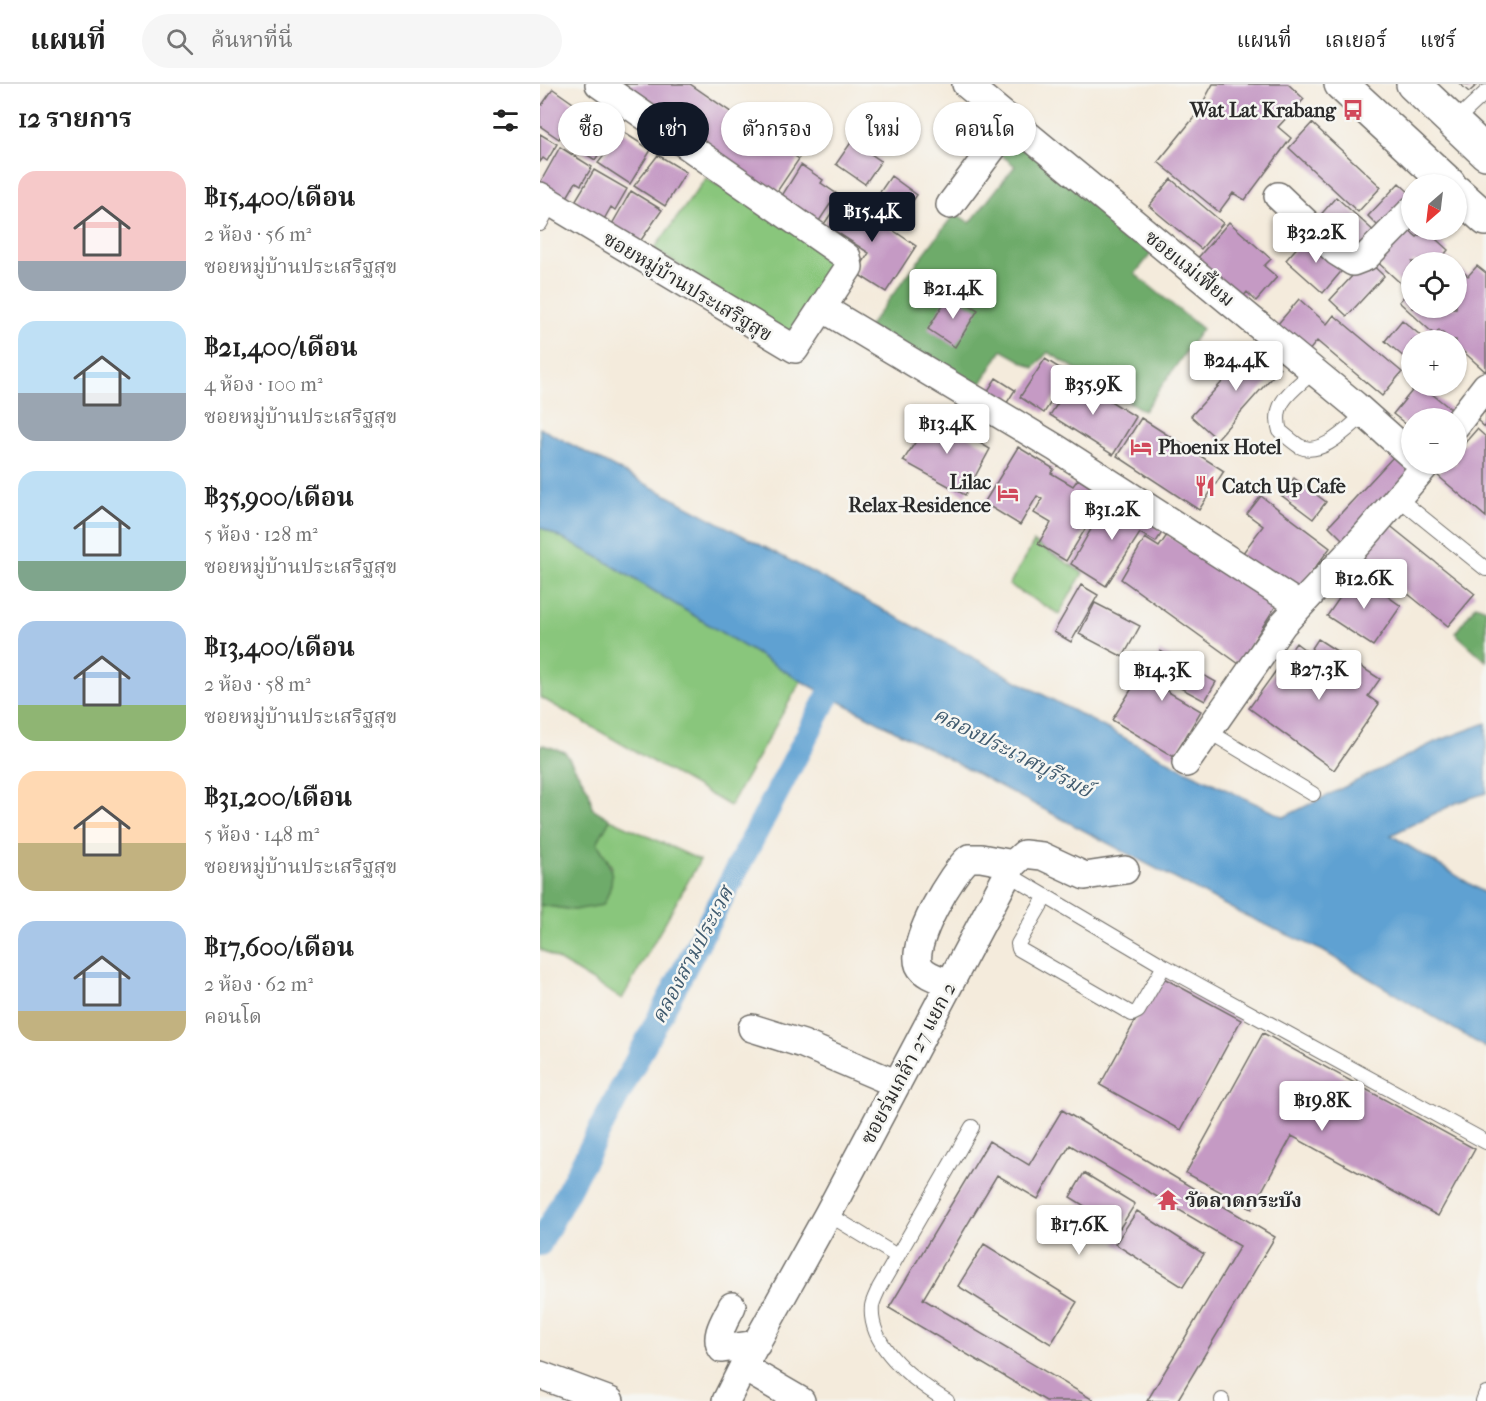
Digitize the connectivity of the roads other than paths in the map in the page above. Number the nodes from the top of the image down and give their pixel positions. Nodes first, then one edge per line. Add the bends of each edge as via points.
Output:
1 (599, 84) edge
2 (966, 84) edge
3 (1341, 84) edge
4 (1413, 84) edge
5 (1486, 92) edge
6 (988, 102) edge
7 (1454, 122) junction
8 (1036, 142) edge
9 (1486, 153) edge
10 (987, 156) edge
11 (1435, 174) edge
12 (1278, 196) dead end
13 (1467, 203) edge
14 (950, 205) dead end
15 (544, 208) edge
16 (1486, 219) edge
17 (1401, 221) edge
18 (824, 309) junction
19 (1314, 371) junction
20 (1486, 386) edge
21 (1467, 411) edge
22 (1365, 414) junction
23 (1401, 445) edge
24 (1413, 474) edge
25 (1398, 498) junction
26 (1486, 569) edge
27 (1299, 605) junction
28 (1208, 731) junction
29 (1186, 763) dead end
30 (1313, 794) dead end
31 (1010, 869) junction
32 (1125, 870) dead end
33 (1046, 896) junction
34 (1164, 966) junction
35 (950, 983) junction
36 (752, 1028) dead end
37 (897, 1084) junction
38 (972, 1127) dead end
39 (1486, 1142) edge
40 (828, 1214) junction
41 (897, 1257) junction
42 (732, 1306) dead end
43 (750, 1355) junction
44 (540, 1375) edge
45 (1486, 1393) edge
46 (610, 1401) edge
47 (726, 1401) edge
48 (801, 1401) edge
49 (947, 1401) edge
50 (1483, 1401) edge

1 - 18 street, ซอยหมู่บ้านประเสริฐสุข via 847,257 849,267
2 - 6 street, ซอยแม่เฟี้ยม
3 - 11 main road
4 - 7 main road
5 - 7 lane
7 - 9 main road
8 - 19 street, ซอยแม่เฟี้ยม
10 - 14 street
12 - 17 street via 1337,252 1353,262 1366,257
13 - 16 main road
15 - 18 street, ซอยหมู่บ้านประเสริฐสุข via 789,346 797,347
18 - 27 street via 1056,448
19 - 22 street, ซอยแม่เฟี้ยม
19 - 22 lane via 1283,400 1277,411 1280,431 1300,447 1311,450 1325,445
20 - 21 street
22 - 23 street, ซอยแม่เฟี้ยม
24 - 25 street
25 - 26 lane
25 - 27 street
27 - 28 street
28 - 29 street
28 - 30 lane
31 - 32 street via 1024,855 1042,856 1085,876
31 - 33 lane
31 - 35 street, ซอยร่มเกล้า 27 แยก 2
31 - 35 street via 981,858 969,858 949,881 932,913 918,952 919,964 926,974
33 - 34 lane
33 - 34 lane via 1018,944 1019,950 1132,1014 1138,1011
34 - 39 lane
35 - 37 street, ซอยร่มเกล้า 27 แยก 2
36 - 37 street via 803,1044
37 - 40 street, ซอยร่มเกล้า 27 แยก 2
38 - 41 lane
40 - 41 lane
40 - 43 street, ซอยร่มเกล้า 27 แยก 2
41 - 49 lane via 872,1305 881,1341 892,1357
42 - 43 street via 718,1334 719,1344 722,1349
43 - 47 street, ซอยร่มเกล้า 27 แยก 2
43 - 48 street
44 - 46 street
45 - 50 lane

